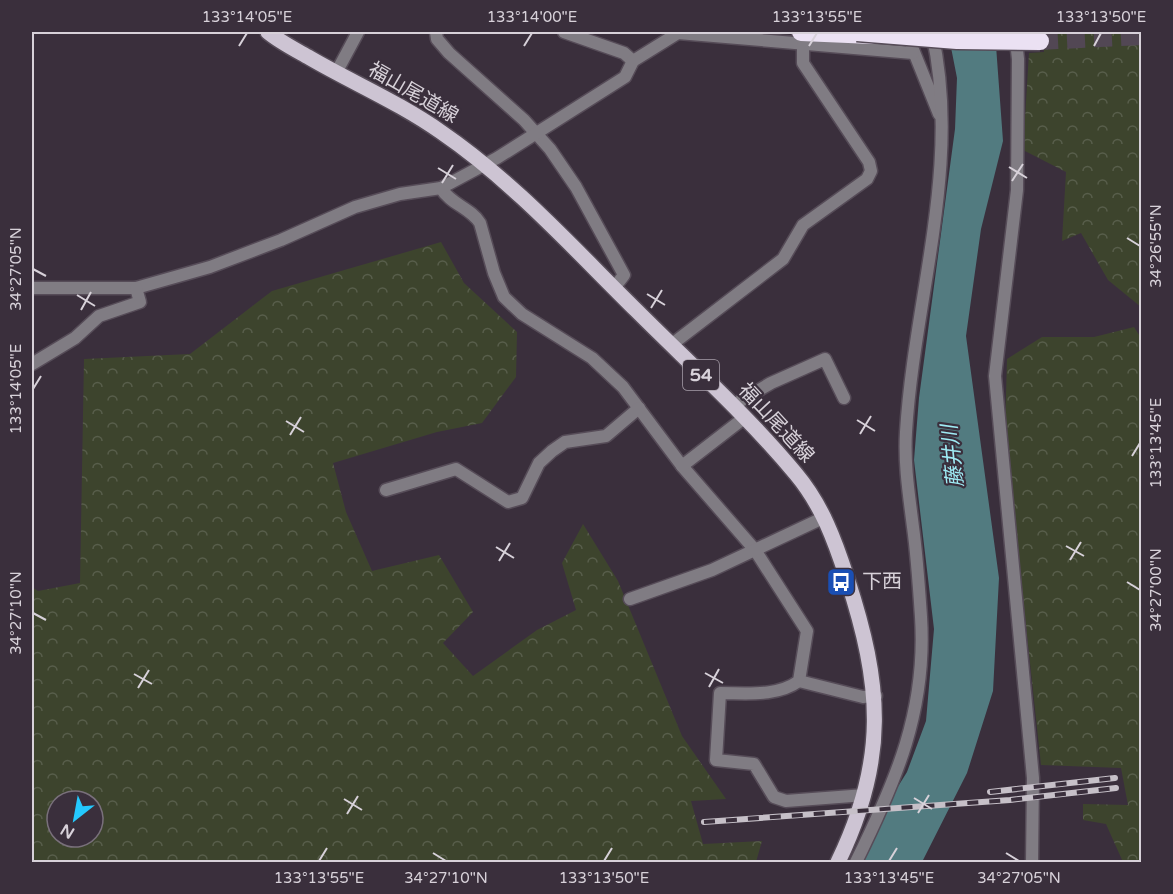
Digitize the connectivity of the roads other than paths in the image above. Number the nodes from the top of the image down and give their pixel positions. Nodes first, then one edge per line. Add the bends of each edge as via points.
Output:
1 (268, 32) edge
2 (358, 32) edge
3 (435, 32) edge
4 (564, 32) edge
5 (678, 32) edge
6 (857, 32) edge
7 (908, 32) edge
8 (932, 32) edge
9 (1015, 32) edge
10 (882, 35) junction
11 (802, 38) edge
12 (1040, 41) tunnel mouth
13 (913, 53) junction
14 (633, 61) junction
15 (336, 74) junction
16 (940, 115) junction
17 (537, 134) junction
18 (486, 164) junction
19 (441, 188) junction
20 (32, 288) edge
21 (136, 288) junction
22 (614, 288) junction
23 (671, 345) junction
24 (32, 364) edge
25 (844, 398) dead end
26 (732, 406) junction
27 (639, 408) junction
28 (744, 418) junction
29 (682, 466) junction
30 (386, 490) dead end
31 (825, 517) junction
32 (755, 550) junction
33 (630, 599) dead end
34 (799, 681) junction
35 (876, 696) junction
36 (865, 795) junction
37 (838, 862) edge
38 (856, 862) edge
39 (1032, 862) edge

1 - 15 main road, 福山尾道線 / 54
2 - 15 street
3 - 17 street via 449,53
4 - 14 street via 624,53
5 - 11 street
5 - 14 street
6 - 10 highway, bridge
7 - 13 street
8 - 16 street via 941,88
9 - 39 street via 1017,190 995,376 1032,778
10 - 11 highway, bridge
10 - 12 highway, bridge
11 - 13 street
11 - 23 street via 803,63 870,162 871,171 867,179 803,225 783,259
13 - 16 street
14 - 17 street via 624,77
15 - 18 main road, 福山尾道線 / 54 via 438,129
16 - 38 street via 940,168 931,255 906,433 907,497 921,619 921,669 905,754
17 - 18 street
17 - 22 street via 576,187 624,275
18 - 19 street
18 - 22 main road, 福山尾道線 / 54
19 - 21 street via 354,207 210,267
19 - 27 street via 446,196 477,217 504,297 522,314 592,358
20 - 21 street
21 - 24 street via 140,302 99,316 75,338
22 - 23 main road, 福山尾道線 / 54
23 - 26 main road, 福山尾道線 / 54
25 - 26 street via 825,358
26 - 28 main road, 福山尾道線 / 54
27 - 29 street
27 - 30 street via 606,436 565,442 552,450 539,463 522,498 508,502 456,469
28 - 29 street
28 - 31 main road, 福山尾道線 / 54 via 797,475
29 - 32 street
31 - 32 street
31 - 35 main road, 福山尾道線 / 54 via 864,630
32 - 33 street
32 - 34 street via 807,631
34 - 35 street via 863,697
34 - 36 street via 789,688 720,693 716,760 754,765 774,797 786,801
35 - 36 main road, 福山尾道線 / 54 via 876,744
36 - 37 main road, 福山尾道線 / 54 via 856,826

